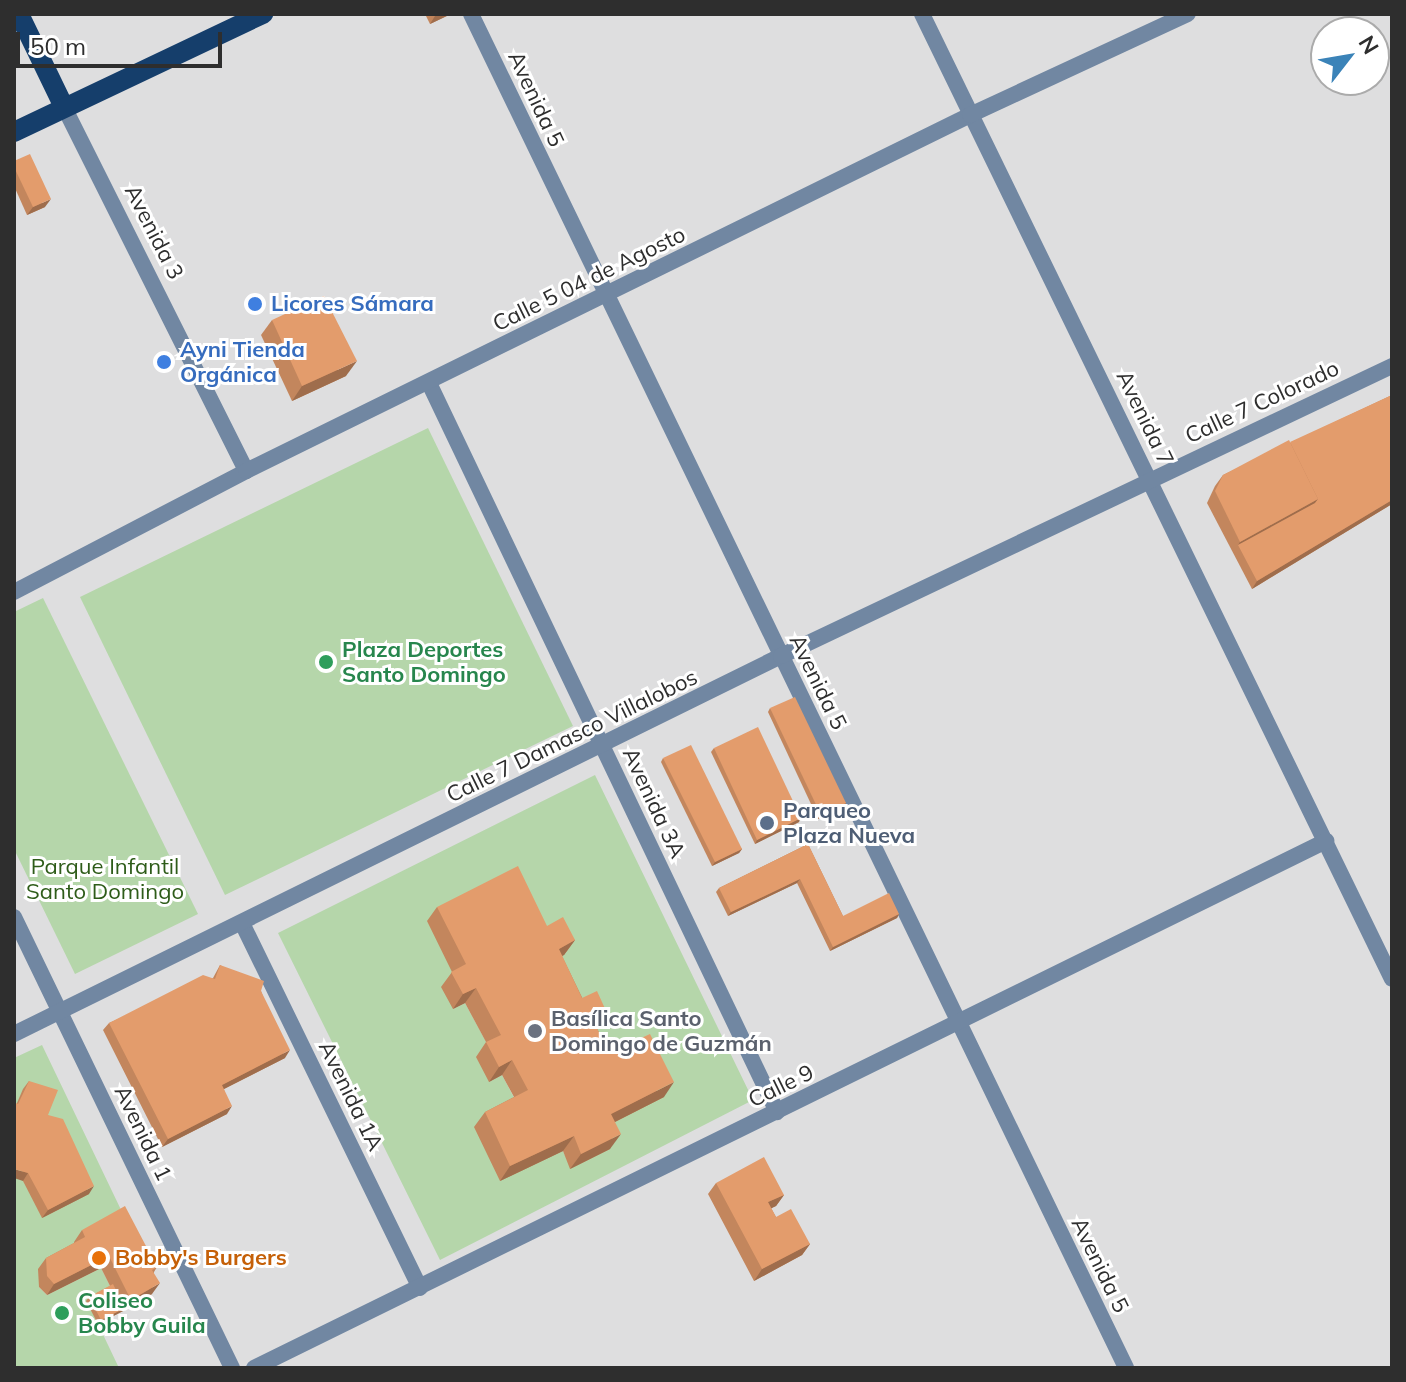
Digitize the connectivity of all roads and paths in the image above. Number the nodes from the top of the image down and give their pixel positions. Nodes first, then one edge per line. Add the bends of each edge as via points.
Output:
1 (19, 14) edge
2 (263, 14) edge
3 (471, 14) edge
4 (922, 14) edge
5 (1188, 14) edge
6 (64, 107) junction
7 (970, 115) junction
8 (14, 132) edge
9 (605, 295) junction
10 (1392, 366) edge
11 (429, 383) junction
12 (246, 471) junction
13 (1150, 478) junction
14 (14, 592) edge
15 (781, 656) junction
16 (603, 747) junction
17 (1326, 841) junction
18 (14, 917) edge
19 (242, 923) junction
20 (1392, 979) edge
21 (61, 1013) junction
22 (958, 1023) junction
23 (14, 1034) edge
24 (777, 1112) junction
25 (420, 1288) junction
26 (232, 1368) edge
27 (254, 1368) edge
28 (1126, 1368) edge

1 - 6 main road, Avenida 3
2 - 6 main road
3 - 9 street, Avenida 5
4 - 7 street, Avenida 7
5 - 7 street, Calle 5 04 de Agosto
6 - 8 main road
6 - 12 street, Avenida 3
7 - 9 street, Calle 5 04 de Agosto
7 - 13 street, Avenida 7
9 - 11 street, Calle 5 04 de Agosto
9 - 15 street, Avenida 5
10 - 13 street, Calle 7 Colorado
11 - 12 street, Calle 5 04 de Agosto
11 - 16 street, Avenida 3A
12 - 14 street, Calle 5 04 de Agosto
13 - 15 street, Calle 7 Damasco Villalobos
13 - 17 street, Avenida 7
15 - 16 street, Calle 7 Damasco Villalobos
15 - 22 street, Avenida 5
16 - 19 street, Calle 7 Damasco Villalobos
16 - 24 street, Avenida 3A
17 - 20 street, Avenida 7
17 - 22 street, Calle 9
18 - 21 street, Avenida 1
19 - 21 street, Calle 7 Damasco Villalobos
19 - 25 street, Avenida 1A
21 - 23 street, Calle 7 Damasco Villalobos
21 - 26 street, Avenida 1
22 - 24 street, Calle 9
22 - 28 street, Avenida 5
24 - 25 street, Calle 9
25 - 27 street, Calle 9

